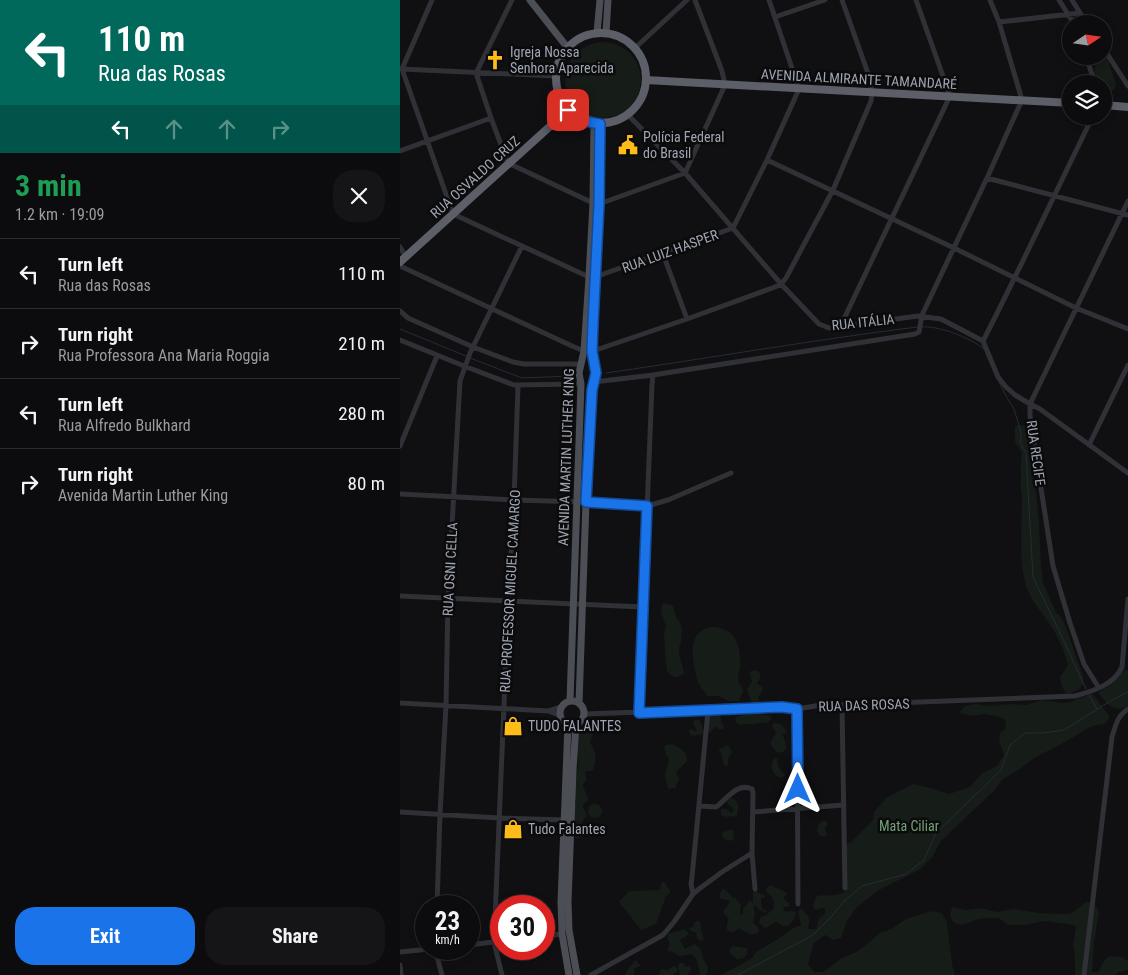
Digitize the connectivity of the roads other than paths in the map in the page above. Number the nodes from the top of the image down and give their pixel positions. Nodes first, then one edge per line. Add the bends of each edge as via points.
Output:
1 (432, 0) edge
2 (512, 0) edge
3 (530, 0) edge
4 (600, 0) edge
5 (608, 0) edge
6 (687, 0) edge
7 (695, 0) edge
8 (769, 0) edge
9 (825, 0) edge
10 (842, 0) edge
11 (916, 0) edge
12 (990, 0) edge
13 (1059, 0) edge
14 (1072, 0) edge
15 (1080, 13) joint
16 (1068, 14) junction
17 (775, 17) junction
18 (999, 22) junction
19 (597, 33) junction
20 (606, 33) junction
21 (567, 47) junction
22 (635, 48) junction
23 (1112, 61) edge
24 (401, 69) edge
25 (476, 72) junction
26 (555, 76) junction
27 (646, 80) junction
28 (725, 85) junction
29 (1128, 86) edge
30 (799, 88) junction
31 (872, 93) junction
32 (950, 96) junction
33 (1022, 100) junction
34 (1062, 102) edge
35 (1112, 105) edge
36 (1128, 107) edge
37 (568, 110) junction
38 (628, 115) junction
39 (491, 118) junction
40 (597, 124) junction
41 (1089, 125) edge
42 (428, 141) junction
43 (400, 151) edge
44 (767, 160) junction
45 (508, 163) junction
46 (685, 173) junction
47 (987, 178) junction
48 (833, 190) junction
49 (1054, 196) junction
50 (1128, 201) edge
51 (596, 203) junction
52 (453, 214) junction
53 (1125, 214) edge
54 (891, 218) junction
55 (733, 228) junction
56 (522, 246) junction
57 (400, 247) edge
58 (954, 248) junction
59 (663, 254) junction
60 (402, 262) edge
61 (592, 277) junction
62 (1016, 278) junction
63 (781, 284) junction
64 (491, 308) junction
65 (1076, 308) junction
66 (400, 311) edge
67 (922, 315) junction
68 (686, 319) junction
69 (589, 324) junction
70 (841, 325) junction
71 (1128, 329) edge
72 (400, 340) edge
73 (983, 341) junction
74 (471, 350) junction
75 (584, 350) junction
76 (592, 351) junction
77 (437, 356) junction
78 (465, 364) junction
79 (581, 364) junction
80 (594, 365) junction
81 (1128, 365) edge
82 (653, 376) junction
83 (594, 382) junction
84 (581, 384) junction
85 (518, 386) junction
86 (1030, 404) junction
87 (580, 439) junction
88 (589, 439) junction
89 (400, 443) edge
90 (1089, 445) junction
91 (731, 473) dead end
92 (1128, 474) edge
93 (400, 494) edge
94 (454, 497) junction
95 (514, 500) junction
96 (578, 502) junction
97 (586, 502) junction
98 (647, 506) junction
99 (400, 596) edge
100 (448, 598) junction
101 (1128, 599) edge
102 (509, 601) junction
103 (574, 603) junction
104 (583, 604) junction
105 (1128, 604) edge
106 (643, 606) junction
107 (1099, 688) junction
108 (570, 701) junction
109 (400, 703) edge
110 (579, 703) junction
111 (446, 705) junction
112 (842, 705) junction
113 (563, 706) junction
114 (505, 708) junction
115 (797, 709) junction
116 (1128, 709) edge
117 (548, 710) junction
118 (708, 711) junction
119 (639, 713) junction
120 (584, 714) junction
121 (561, 716) junction
122 (568, 724) junction
123 (576, 724) junction
124 (844, 805) junction
125 (699, 806) junction
126 (798, 809) junction
127 (400, 812) edge
128 (753, 812) junction
129 (440, 814) junction
130 (499, 818) junction
131 (564, 820) junction
132 (752, 853) junction
133 (845, 888) dead end
134 (755, 889) dead end
135 (694, 894) junction
136 (437, 895) edge
137 (496, 895) edge
138 (565, 902) junction
139 (798, 904) dead end
140 (562, 934) junction
141 (555, 935) edge
142 (415, 950) edge
143 (400, 952) edge
144 (438, 960) edge
145 (498, 960) edge
146 (400, 966) edge
147 (401, 975) edge
148 (442, 975) edge
149 (502, 975) edge
150 (570, 975) edge
151 (577, 975) edge
152 (590, 975) edge
153 (1084, 975) edge

1 - 24 street
2 - 25 street
3 - 21 main road
4 - 19 main road
5 - 20 main road
6 - 22 street
7 - 28 street
8 - 17 street
9 - 17 street
10 - 31 street
11 - 32 street
12 - 18 street
13 - 16 street
14 - 15 street
15 - 16 street
16 - 18 street
17 - 30 street
18 - 33 street
19 - 20 highway
19 - 21 highway via 586,35
20 - 22 highway
21 - 26 highway
22 - 27 highway via 643,63
23 - 29 street
24 - 25 street
24 - 42 street
25 - 26 street
25 - 39 street
26 - 37 highway via 558,94
27 - 28 highway, AVENIDA ALMIRANTE TAMANDARÉ
27 - 38 highway via 644,94
28 - 30 highway, AVENIDA ALMIRANTE TAMANDARÉ
28 - 46 street
30 - 31 highway, AVENIDA ALMIRANTE TAMANDARÉ
30 - 44 street, RUA LUIZ HASPER
31 - 32 highway, AVENIDA ALMIRANTE TAMANDARÉ
31 - 48 street
32 - 33 highway, AVENIDA ALMIRANTE TAMANDARÉ
32 - 54 street
33 - 34 highway, AVENIDA ALMIRANTE TAMANDARÉ
33 - 47 street
35 - 36 highway
37 - 40 highway via 584,121
37 - 45 highway, RUA OSVALDO CRUZ
38 - 40 highway via 610,123
38 - 46 street, RUA ITÁLIA
39 - 42 street
39 - 45 street
40 - 51 main road, AVENIDA MARTIN LUTHER KING
41 - 49 street
42 - 43 street
42 - 52 street
44 - 48 street
44 - 55 street, RUA LUIZ HASPER
45 - 51 street
45 - 52 highway, RUA OSVALDO CRUZ
46 - 51 street
46 - 55 street, RUA ITÁLIA
47 - 49 street
47 - 58 street
48 - 54 street
48 - 63 street
49 - 53 street
49 - 62 street
50 - 53 street, RUA RECIFE
51 - 61 main road, AVENIDA MARTIN LUTHER KING
52 - 56 street
52 - 60 highway, RUA OSVALDO CRUZ
53 - 65 street, RUA RECIFE
54 - 58 street
54 - 70 street
55 - 59 street, RUA LUIZ HASPER
55 - 63 street, RUA ITÁLIA
56 - 61 street
56 - 64 street, RUA OSNI CELLA
57 - 60 street
58 - 62 street
58 - 67 street
59 - 61 street, RUA LUIZ HASPER
59 - 68 street
60 - 64 street
61 - 69 main road, AVENIDA MARTIN LUTHER KING
62 - 65 street
62 - 73 street
63 - 68 street
63 - 70 street, RUA ITÁLIA via 819,324 829,328
64 - 74 street, RUA OSNI CELLA
64 - 75 street
65 - 71 street
65 - 86 street, RUA RECIFE
66 - 74 street
67 - 70 street, RUA ITÁLIA
67 - 73 street, RUA ITÁLIA via 942,319
67 - 82 street via 919,332 914,334
68 - 76 street
69 - 75 main road, AVENIDA MARTIN LUTHER KING
69 - 76 main road, AVENIDA MARTIN LUTHER KING
72 - 77 street
73 - 86 street via 998,377 1015,395
74 - 78 street, RUA OSNI CELLA
74 - 79 street via 524,364
75 - 79 main road, AVENIDA MARTIN LUTHER KING
76 - 80 main road, AVENIDA MARTIN LUTHER KING
77 - 78 street
77 - 89 street
78 - 85 street
78 - 94 street, RUA OSNI CELLA via 460,381
79 - 80 main road
79 - 84 main road, AVENIDA MARTIN LUTHER KING
80 - 83 main road, AVENIDA MARTIN LUTHER KING
81 - 90 street
82 - 83 street
82 - 98 street
83 - 84 main road
83 - 88 main road, AVENIDA MARTIN LUTHER KING
84 - 85 street
84 - 87 main road, AVENIDA MARTIN LUTHER KING
85 - 95 street, RUA PROFESSOR MIGUEL CAMARGO
86 - 90 street
86 - 107 street, RUA RECIFE via 1053,566 1084,664
87 - 88 main road
87 - 96 main road, AVENIDA MARTIN LUTHER KING
88 - 97 main road, AVENIDA MARTIN LUTHER KING
90 - 92 street
91 - 98 street
93 - 94 street
94 - 95 street
94 - 100 street, RUA OSNI CELLA
95 - 96 street
95 - 102 street, RUA PROFESSOR MIGUEL CAMARGO
96 - 97 street
96 - 103 main road, AVENIDA MARTIN LUTHER KING
97 - 98 street
97 - 104 main road, AVENIDA MARTIN LUTHER KING
98 - 106 street
99 - 100 street
100 - 102 street
100 - 111 street, RUA OSNI CELLA
101 - 105 street, RUA DAS ROSAS
102 - 103 street
102 - 114 street, RUA PROFESSOR MIGUEL CAMARGO
103 - 104 street
103 - 108 main road, AVENIDA MARTIN LUTHER KING
104 - 106 street
104 - 110 main road, AVENIDA MARTIN LUTHER KING
105 - 107 street, RUA DAS ROSAS via 1120,673
106 - 119 street
107 - 112 street, RUA DAS ROSAS via 1069,697
108 - 110 main road
108 - 113 main road
109 - 111 street
110 - 120 main road
111 - 114 street
111 - 129 street, RUA OSNI CELLA
112 - 115 street, RUA DAS ROSAS
112 - 124 street
113 - 117 street
113 - 121 main road
114 - 117 street
114 - 130 street, RUA PROFESSOR MIGUEL CAMARGO
115 - 118 street, RUA DAS ROSAS
115 - 126 street
116 - 153 street via 1117,719 1112,737
117 - 121 street
118 - 119 street, RUA DAS ROSAS
118 - 125 street
119 - 120 street, RUA DAS ROSAS
120 - 123 main road
121 - 122 main road
122 - 123 main road
122 - 131 main road
123 - 138 main road
124 - 126 street
124 - 133 street
125 - 128 street via 716,807 735,790 746,787 752,789
125 - 135 street via 691,884
126 - 128 street
126 - 139 street
127 - 129 street
128 - 132 street
129 - 130 street
129 - 136 street, RUA OSNI CELLA
130 - 131 street
130 - 137 street, RUA PROFESSOR MIGUEL CAMARGO
131 - 138 main road
132 - 134 street
132 - 135 street
135 - 152 street via 663,934
138 - 140 main road
138 - 151 main road
140 - 141 street
140 - 150 main road
142 - 143 street
144 - 148 street
145 - 149 street, RUA PROFESSOR MIGUEL CAMARGO
146 - 147 street

